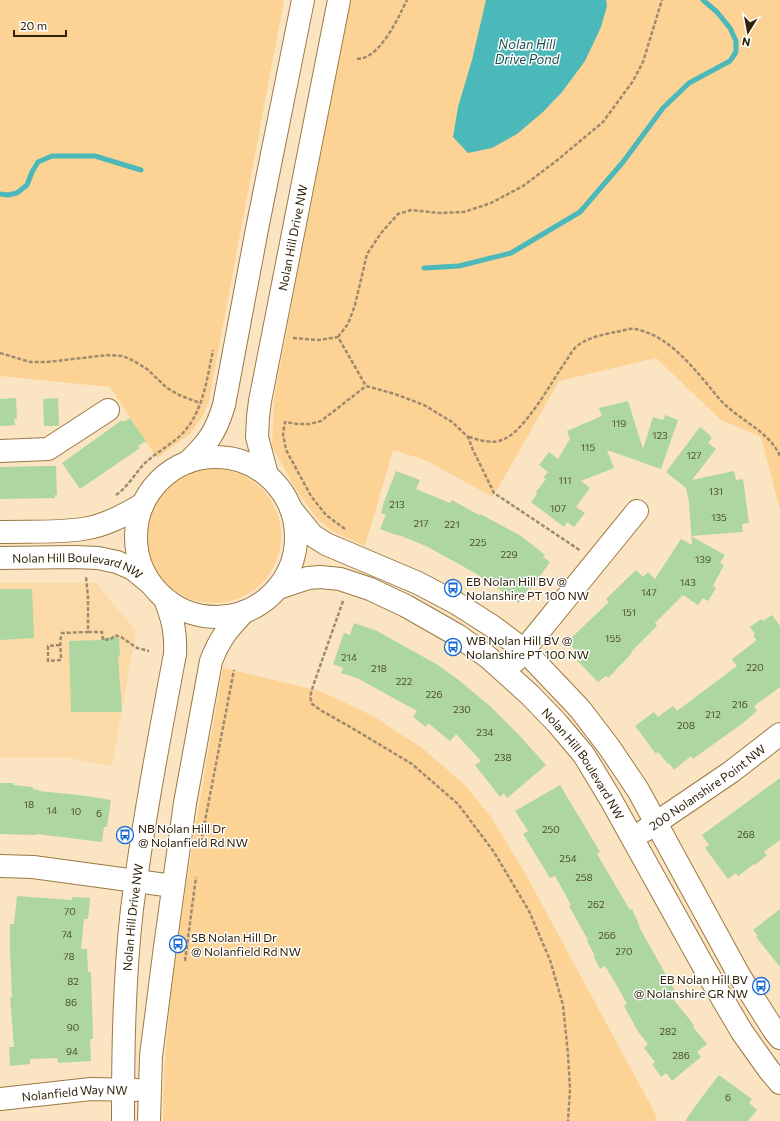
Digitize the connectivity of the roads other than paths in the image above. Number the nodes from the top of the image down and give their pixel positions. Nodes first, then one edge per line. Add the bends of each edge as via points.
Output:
1 (303, 0) edge
2 (338, 0) edge
3 (108, 410) dead end
4 (0, 451) edge
5 (188, 462) junction
6 (267, 475) junction
7 (143, 504) junction
8 (291, 509) junction
9 (637, 511) dead end
10 (0, 532) edge
11 (0, 558) edge
12 (278, 588) junction
13 (158, 591) junction
14 (244, 612) junction
15 (524, 650) junction
16 (506, 673) junction
17 (780, 734) edge
18 (656, 823) junction
19 (633, 839) junction
20 (0, 866) edge
21 (136, 880) junction
22 (173, 886) junction
23 (780, 1038) edge
24 (780, 1083) edge
25 (123, 1090) junction
26 (150, 1090) junction
27 (0, 1099) edge
28 (122, 1121) edge
29 (149, 1121) edge

1 - 5 street via 224,405 212,435
2 - 6 street, Nolan Hill Drive NW via 258,417 258,437
3 - 4 street via 48,449
5 - 6 street via 208,458 229,458 249,464
5 - 7 street via 169,472 154,486
6 - 8 street via 281,491
7 - 10 street via 123,516 84,529
7 - 13 street, Nolan Hill Drive NW via 137,524 136,545 141,565
8 - 12 street via 296,529 295,550 289,570
8 - 15 street via 312,534 326,544 418,583 456,603
9 - 15 street
11 - 13 street, Nolan Hill Boulevard NW via 98,558 133,569
12 - 14 street via 263,602
12 - 16 street, Nolan Hill Boulevard NW via 308,578 320,577 340,579 370,588 457,635
13 - 14 street, Nolan Hill Boulevard NW via 183,610 203,616 224,617
13 - 21 street, Nolan Hill Drive NW via 173,621 176,637 175,654
14 - 22 street via 224,634 211,661
15 - 16 street
15 - 18 street via 580,709 609,747 638,790
16 - 19 street, Nolan Hill Boulevard NW via 557,723 584,755
17 - 18 street, 200 Nolanshire Point NW via 731,772
18 - 19 street, 200 Nolanshire Point NW
18 - 23 street via 739,975
19 - 24 street, Nolan Hill Boulevard NW via 742,1032
20 - 21 street via 33,867
21 - 22 street
21 - 25 street, Nolan Hill Drive NW via 126,970
22 - 26 street via 151,1056
25 - 26 street, Nolanfield Way NW
25 - 27 street, Nolanfield Way NW via 91,1089
25 - 28 street, Nolan Hill Drive NW
26 - 29 street

